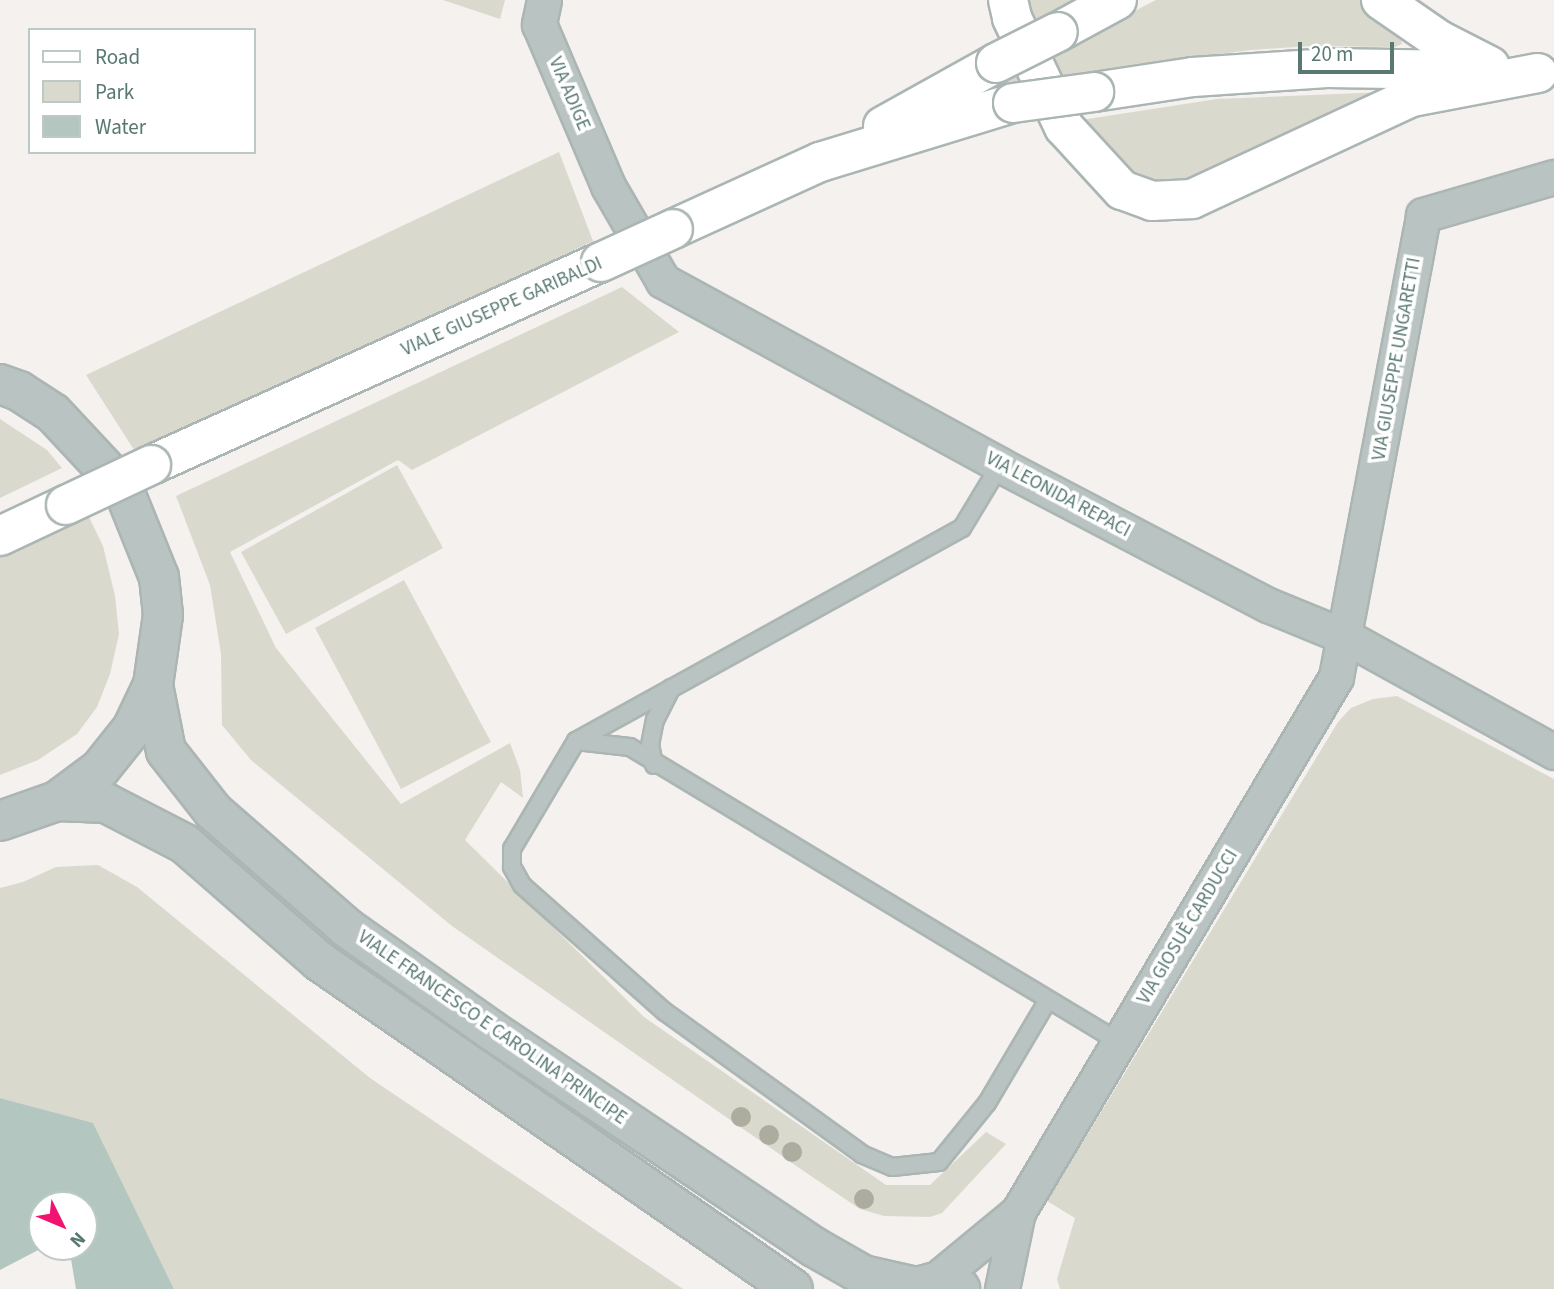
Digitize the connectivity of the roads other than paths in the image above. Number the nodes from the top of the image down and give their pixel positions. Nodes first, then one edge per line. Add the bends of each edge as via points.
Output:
1 (544, 0) edge
2 (1007, 0) edge
3 (1117, 0) edge
4 (1381, 0) edge
5 (1498, 70) junction
6 (1546, 74) edge
7 (820, 162) junction
8 (1554, 177) edge
9 (608, 186) joint
10 (6, 383) edge
11 (1000, 465) junction
12 (0, 536) edge
13 (1346, 637) junction
14 (153, 685) junction
15 (671, 688) junction
16 (576, 741) junction
17 (1554, 752) edge
18 (654, 765) junction
19 (57, 801) junction
20 (0, 821) edge
21 (1048, 1000) junction
22 (1119, 1042) junction
23 (1018, 1212) junction
24 (928, 1287) edge
25 (793, 1289) edge
26 (1002, 1289) edge

1 - 9 street, VIA ADIGE via 539,24
2 - 6 main road via 1064,127 1122,190 1152,201 1192,199 1412,97
3 - 7 main road, bridge
4 - 5 main road via 1439,40
5 - 6 main road
5 - 7 main road, VIALE GIUSEPPE GARIBALDI, bridge via 1327,68 1193,77 1013,103
7 - 12 main road, VIALE GIUSEPPE GARIBALDI, bridge
8 - 13 street, VIA GIUSEPPE UNGARETTI via 1423,215
9 - 11 street, VIA LEONIDA REPACI via 663,281
10 - 14 street via 53,413 123,488 159,577 163,615
11 - 13 street, VIA LEONIDA REPACI via 1268,605
11 - 15 lane via 962,528
13 - 17 street, VIA LEONIDA REPACI
13 - 22 street, VIA GIOSUÈ CARDUCCI via 1336,677
14 - 19 street via 132,729 100,769
14 - 24 street, VIALE FRANCESCO E CAROLINA PRINCIPE via 166,751 213,811 347,928 814,1247 863,1275
15 - 16 lane
15 - 18 lane via 655,720 650,746
16 - 18 lane via 630,747
16 - 21 lane via 512,849 512,867 522,885 665,1013 862,1154 892,1167 939,1162 987,1103
18 - 21 lane
19 - 20 street
19 - 25 street via 106,803 185,844 318,961
21 - 22 lane
22 - 23 street, VIA GIOSUÈ CARDUCCI
23 - 24 street, VIA GIOSUÈ CARDUCCI
23 - 26 street, VIA GIOSUÈ CARDUCCI

